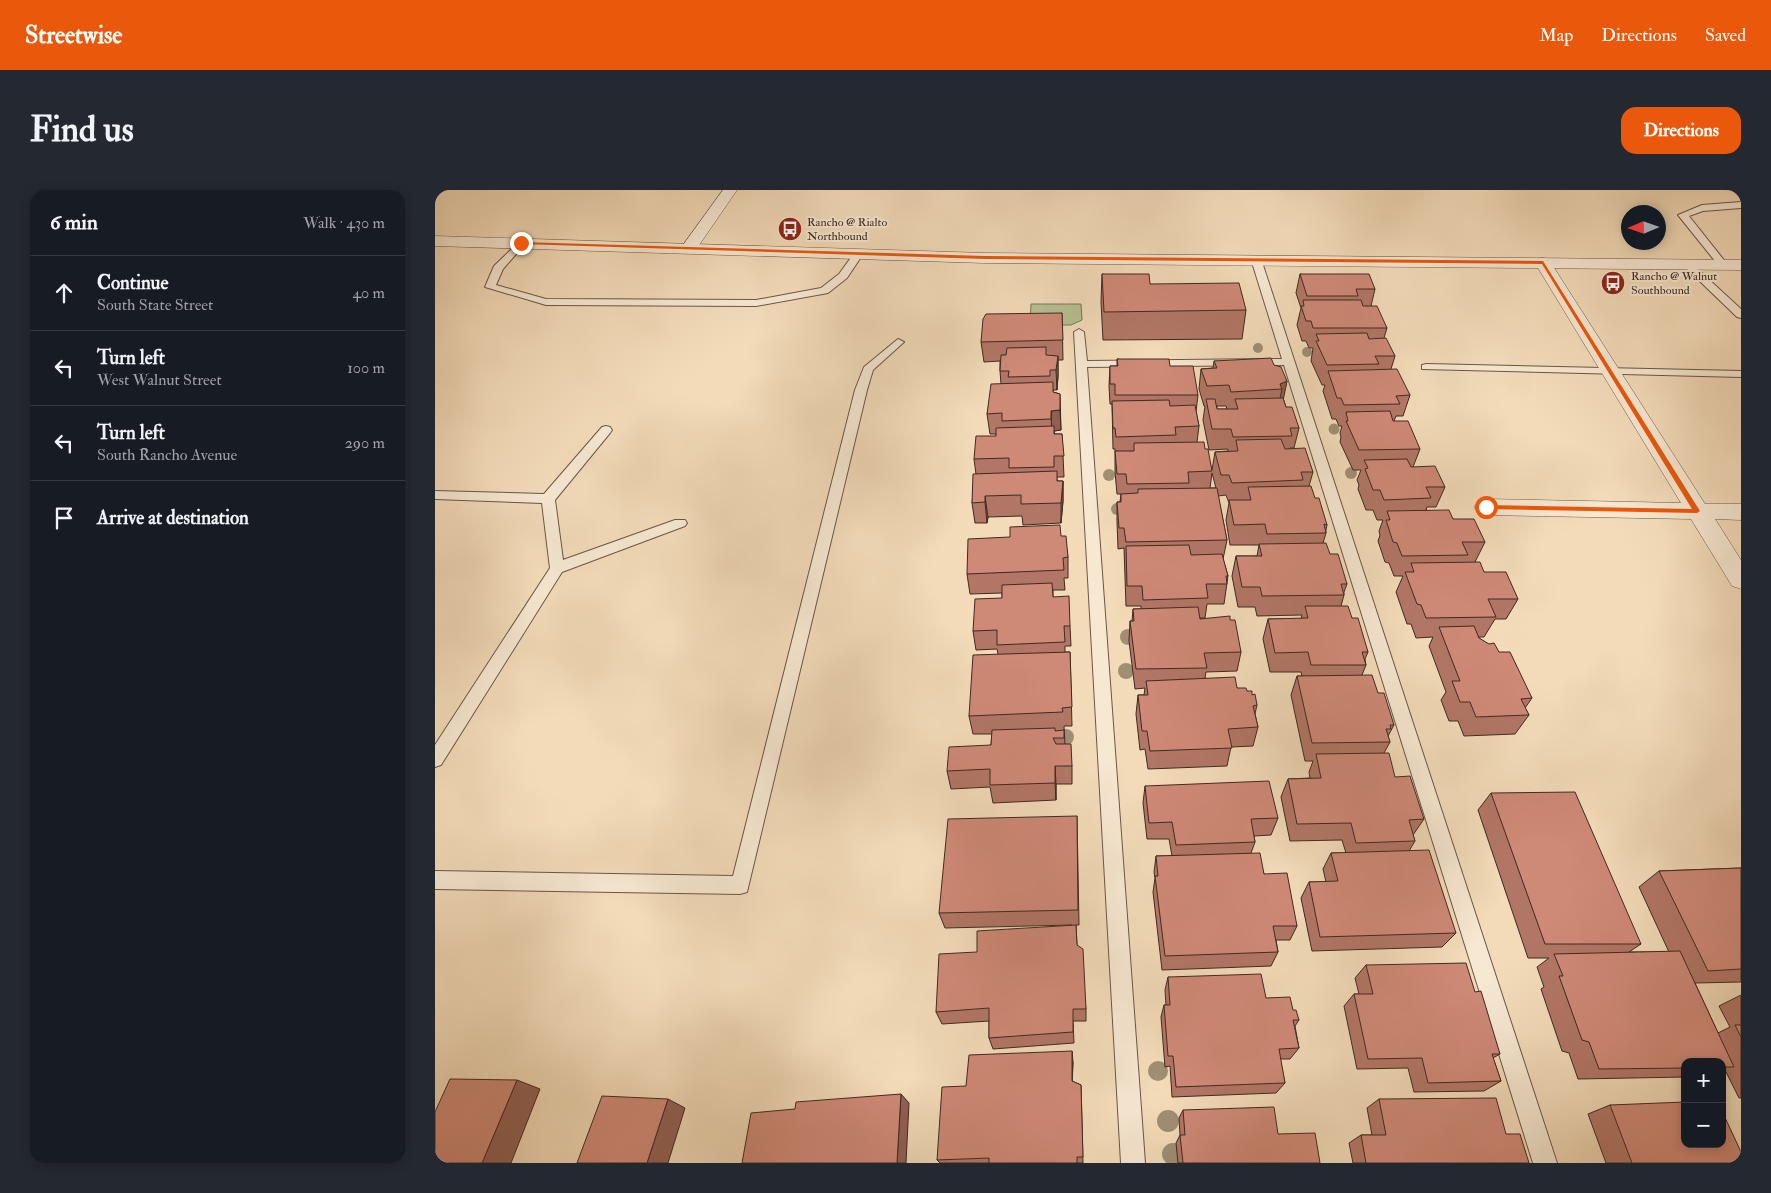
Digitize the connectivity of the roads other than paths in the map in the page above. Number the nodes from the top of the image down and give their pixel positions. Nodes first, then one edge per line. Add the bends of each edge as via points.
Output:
1 (730, 190) edge
2 (1741, 205) edge
3 (435, 241) edge
4 (521, 243) junction
5 (689, 248) junction
6 (858, 254) junction
7 (1256, 259) junction
8 (1543, 263) junction
9 (1687, 264) junction
10 (1722, 264) junction
11 (1741, 265) edge
12 (1741, 315) edge
13 (1079, 332) dead end
14 (898, 342) dead end
15 (1289, 362) junction
16 (1081, 364) junction
17 (1426, 368) dead end
18 (1611, 371) junction
19 (1741, 374) edge
20 (606, 430) dead end
21 (435, 495) edge
22 (548, 499) junction
23 (1486, 507) dead end
24 (1697, 511) junction
25 (1741, 512) edge
26 (679, 523) dead end
27 (557, 568) junction
28 (1741, 580) edge
29 (435, 760) edge
30 (435, 880) edge
31 (1133, 1163) edge
32 (1545, 1163) edge

1 - 5 street
2 - 10 lane via 1702,208 1683,215
3 - 4 street
4 - 5 street
4 - 6 lane via 498,268 490,287 545,302 755,303 824,291 843,276
5 - 6 street
6 - 7 street
7 - 8 street
7 - 15 lane
8 - 9 street
8 - 18 street
9 - 10 street
9 - 12 lane
10 - 11 street
13 - 16 lane
14 - 30 lane via 868,369 861,390 740,885
15 - 16 lane
15 - 32 lane
16 - 31 lane
17 - 18 lane
18 - 19 lane
18 - 24 street
20 - 22 lane
21 - 22 lane
22 - 27 lane
23 - 24 street
24 - 25 street
24 - 28 street
26 - 27 lane
27 - 29 lane

